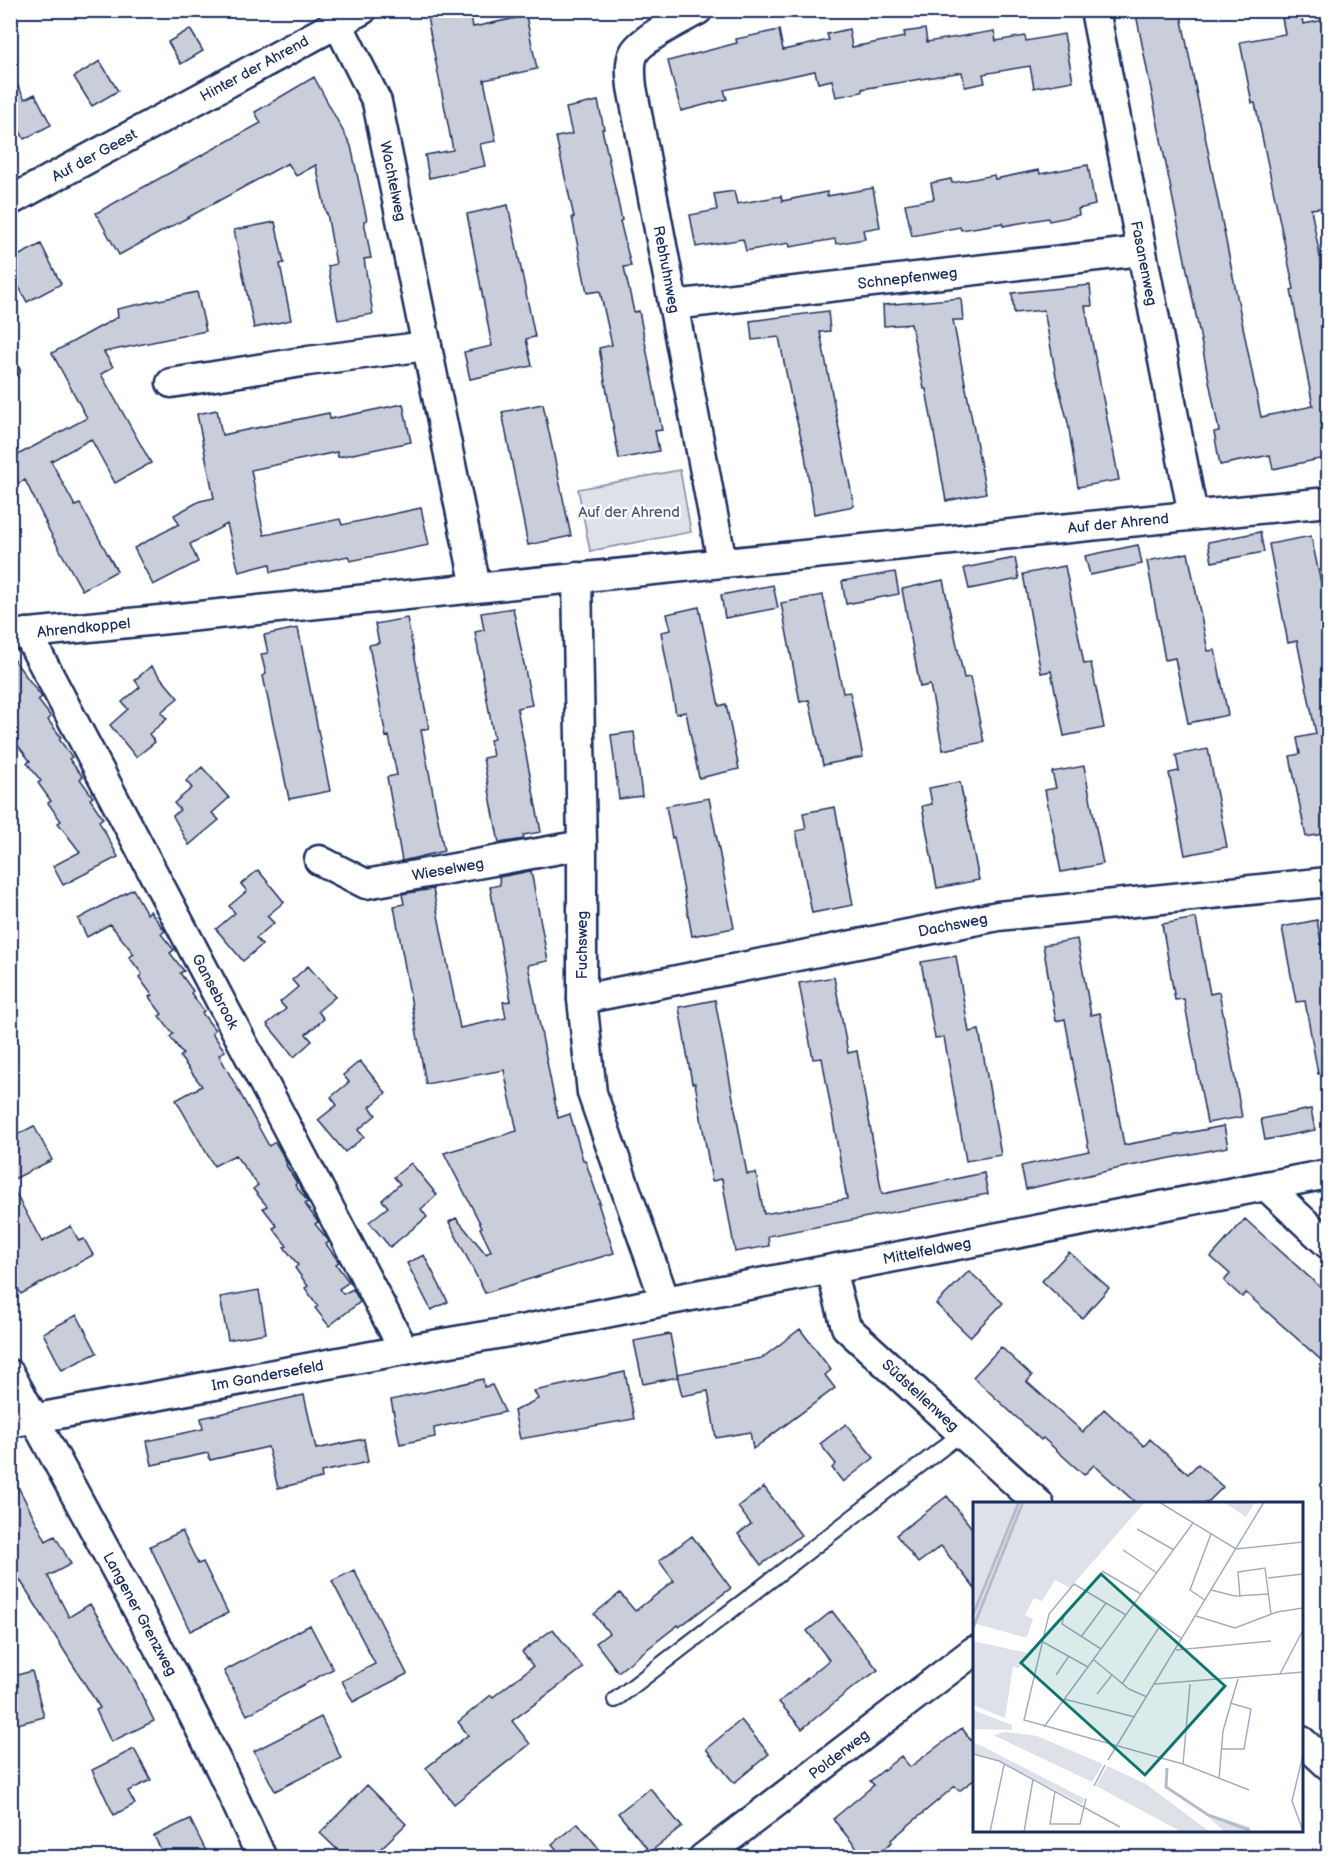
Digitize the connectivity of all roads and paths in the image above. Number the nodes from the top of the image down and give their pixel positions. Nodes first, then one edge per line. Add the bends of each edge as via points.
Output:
1 (698, 10) edge
2 (1095, 10) edge
3 (350, 17) edge
4 (178, 109) joint
5 (10, 201) edge
6 (1142, 251) junction
7 (673, 305) junction
8 (427, 346) junction
9 (171, 383) dead end
10 (1329, 501) edge
11 (1193, 515) junction
12 (722, 562) junction
13 (577, 577) junction
14 (476, 587) junction
15 (157, 620) joint
16 (19, 634) edge
17 (582, 845) junction
18 (319, 860) dead end
19 (1329, 882) edge
20 (582, 999) junction
21 (1329, 1174) edge
22 (1266, 1186) junction
23 (1329, 1244) edge
24 (831, 1270) junction
25 (664, 1301) junction
26 (526, 1329) joint
27 (404, 1350) junction
28 (10, 1374) edge
29 (22, 1421) edge
30 (962, 1433) junction
31 (1038, 1502) edge
32 (973, 1653) edge
33 (615, 1700) dead end
34 (1303, 1742) edge
35 (1329, 1765) edge
36 (262, 1857) edge
37 (703, 1857) edge

1 - 7 street, Rebhuhnweg via 654,35 635,51 632,61 632,87
2 - 6 street, Fasanenweg
3 - 4 street, Hinter der Ahrend
3 - 8 street, Wachtelweg via 377,102
4 - 5 street, Auf der Geest
6 - 7 street, Schnepfenweg
6 - 11 street, Fasanenweg
7 - 12 street, Rebhuhnweg
8 - 9 street
8 - 14 street, Wachtelweg
10 - 11 street, Auf der Ahrend
11 - 12 street, Auf der Ahrend
12 - 13 street, Auf der Ahrend
13 - 14 street, Auf der Ahrend
13 - 17 street, Fuchsweg
14 - 15 street, Auf der Ahrend
15 - 16 street, Ahrendkoppel
16 - 27 street, Gansebrook
17 - 18 street, Wieselweg via 366,884
17 - 20 street, Fuchsweg
19 - 20 street, Dachsweg via 998,915
20 - 25 street, Fuchsweg via 592,1093
21 - 22 street, Mittelfeldweg
22 - 23 street
22 - 24 street, Mittelfeldweg
24 - 25 street, Mittelfeldweg
24 - 30 street, Südstellenweg via 846,1327
25 - 26 street, Mittelfeldweg
26 - 27 street, Im Gandersefeld
27 - 29 street, Im Gandersefeld
28 - 29 street, Langener Grenzweg
29 - 36 street, Langener Grenzweg via 172,1673
30 - 31 street, Südstellenweg
30 - 33 lane
32 - 37 street, Polderweg
34 - 35 street

